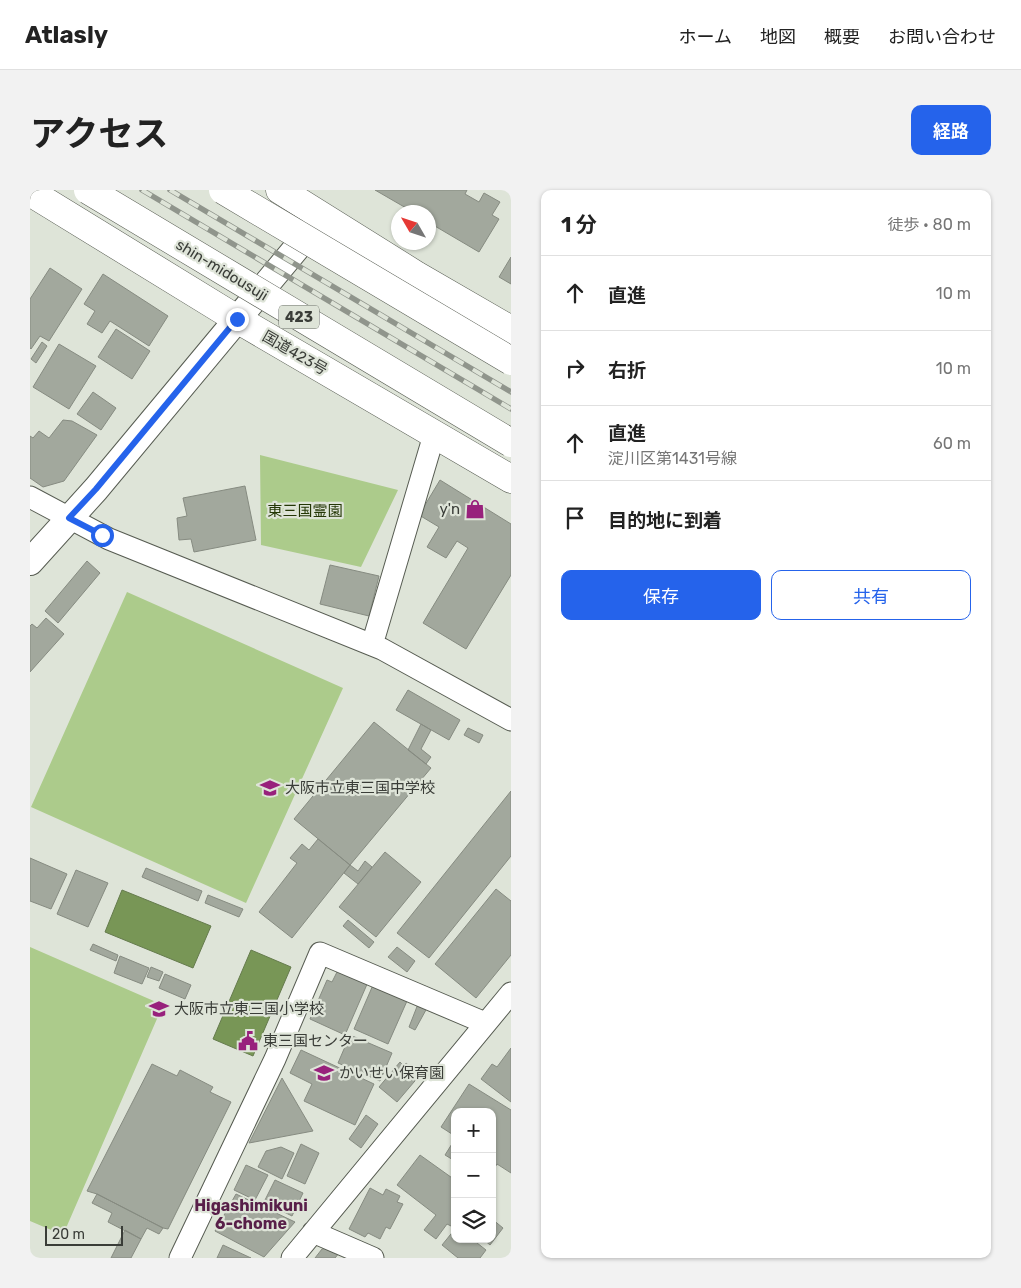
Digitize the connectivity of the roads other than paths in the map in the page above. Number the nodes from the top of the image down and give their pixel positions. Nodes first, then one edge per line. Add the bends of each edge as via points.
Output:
1 (88, 190) edge
2 (223, 190) edge
3 (280, 190) edge
4 (30, 192) edge
5 (324, 216) junction
6 (237, 319) junction
7 (511, 330) edge
8 (511, 361) edge
9 (434, 435) junction
10 (511, 443) edge
11 (511, 479) edge
12 (30, 497) edge
13 (69, 518) junction
14 (30, 562) edge
15 (372, 646) junction
16 (511, 720) edge
17 (511, 993) edge
18 (485, 1023) junction
19 (313, 1232) junction
20 (180, 1258) edge
21 (292, 1258) edge
22 (374, 1258) edge

1 - 10 highway, shin-midousuji / 423, bridge
2 - 8 highway, bridge
3 - 5 highway
4 - 6 highway, 国道423号 / 423
5 - 6 street
5 - 7 highway via 416,276
6 - 9 highway, 国道423号 / 423
6 - 13 street
9 - 11 highway, 国道423号 / 423
9 - 15 street
12 - 13 street
13 - 14 street
13 - 15 street via 109,539
15 - 16 street
17 - 18 street
18 - 19 street
18 - 20 street via 320,953 275,1060
19 - 21 street
19 - 22 street

